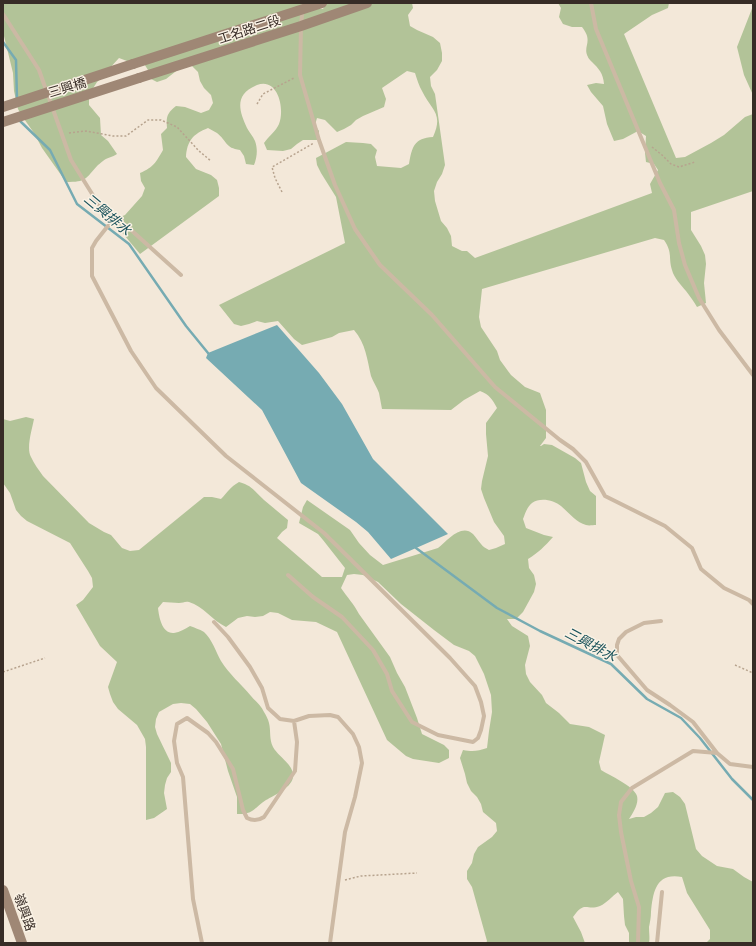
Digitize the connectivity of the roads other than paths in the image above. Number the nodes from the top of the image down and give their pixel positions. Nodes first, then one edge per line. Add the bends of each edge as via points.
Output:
1 (322, 3) edge
2 (367, 3) edge
3 (591, 3) edge
4 (303, 6) edge
5 (3, 14) edge
6 (301, 26) junction
7 (133, 64) joint
8 (139, 78) joint
9 (3, 107) edge
10 (3, 122) edge
11 (112, 215) junction
12 (181, 276) dead end
13 (753, 375) edge
14 (288, 575) dead end
15 (753, 604) edge
16 (661, 621) dead end
17 (214, 622) dead end
18 (294, 721) junction
19 (717, 753) junction
20 (753, 767) edge
21 (3, 890) edge
22 (662, 892) dead end
23 (22, 943) edge
24 (202, 943) edge
25 (330, 943) edge
26 (638, 943) edge
27 (657, 943) edge

1 - 4 main road, 工名路二段
2 - 6 main road, 工名路二段
3 - 13 lane via 596,29 660,183 674,210 685,265 699,298
4 - 6 lane
4 - 7 main road, 工名路二段
5 - 11 lane via 39,70 71,160 99,205
6 - 8 main road, 工名路二段
6 - 15 lane via 300,75 319,140 335,185 355,229 380,265 432,315 495,387 586,462 605,496 665,526 692,548 701,569 724,588
7 - 9 main road, 三興橋, bridge
8 - 10 main road, 三興橋, bridge
11 - 12 lane
11 - 14 lane via 111,222 92,248 92,276 131,351 156,388 226,456 324,533 450,658 475,686 481,702 484,716 478,738 473,742 438,735 412,722 392,691 387,674 373,650 342,617 313,597
16 - 19 lane via 644,623 626,632 619,639 618,655 647,690 693,722
17 - 18 lane via 250,667 262,688 268,708 280,719
18 - 24 lane via 297,742 295,771 264,817 259,820 246,818 233,769 216,742 187,718 177,724 174,740 183,777 193,899
18 - 25 lane via 309,716 338,717 353,734 359,746 362,763 345,832
19 - 20 lane via 730,764
19 - 26 lane via 693,751 632,788 621,802 621,832 639,906
21 - 23 main road, 嶺興路
22 - 27 lane

